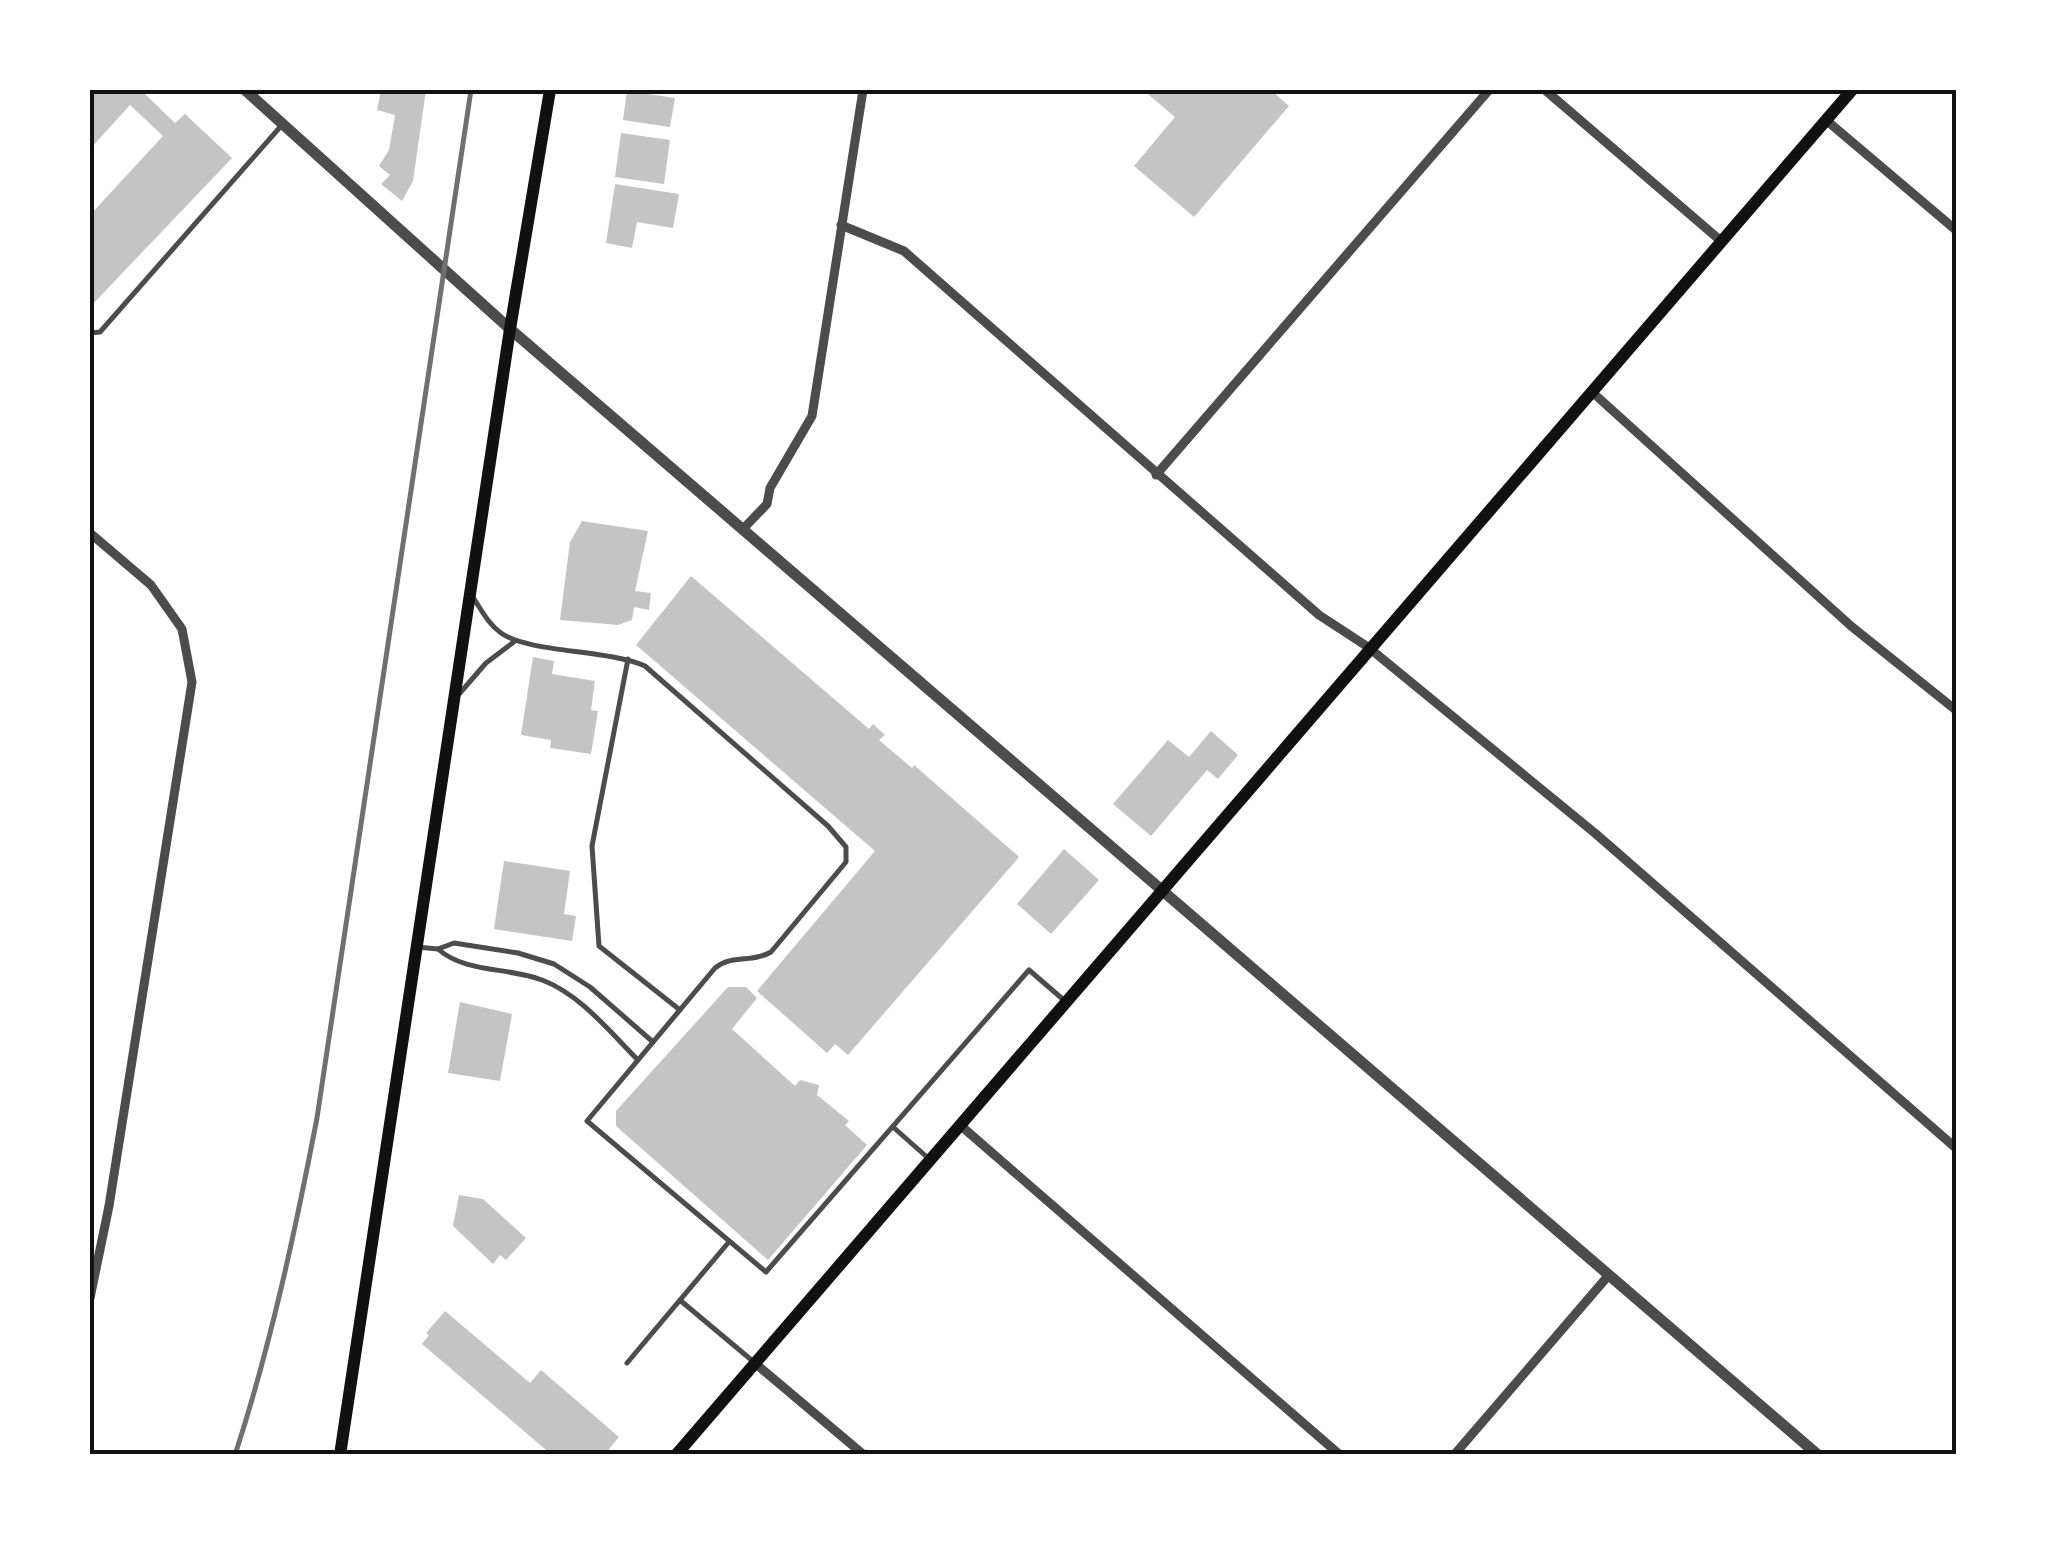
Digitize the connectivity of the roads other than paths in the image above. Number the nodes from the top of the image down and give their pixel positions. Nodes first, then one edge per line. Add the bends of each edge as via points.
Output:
1 (245, 90) edge
2 (550, 90) edge
3 (863, 90) edge
4 (1489, 90) edge
5 (1545, 90) edge
6 (1852, 90) edge
7 (1826, 120) junction
8 (283, 124) junction
9 (841, 225) junction
10 (1957, 231) edge
11 (1721, 240) junction
12 (510, 329) junction
13 (90, 333) edge
14 (1591, 391) junction
15 (1156, 475) junction
16 (743, 529) junction
17 (90, 533) edge
18 (470, 594) junction
19 (515, 641) junction
20 (1368, 647) junction
21 (628, 658) junction
22 (454, 699) junction
23 (1957, 710) edge
24 (1161, 889) junction
25 (417, 946) junction
26 (438, 949) junction
27 (1065, 1002) junction
28 (680, 1010) junction
29 (653, 1042) junction
30 (638, 1060) junction
31 (960, 1125) junction
32 (893, 1127) junction
33 (1957, 1148) edge
34 (930, 1160) junction
35 (728, 1242) junction
36 (1608, 1276) junction
37 (90, 1298) edge
38 (681, 1301) junction
39 (627, 1363) dead end
40 (756, 1364) junction
41 (340, 1455) edge
42 (676, 1455) edge
43 (864, 1455) edge
44 (1340, 1455) edge
45 (1454, 1455) edge
46 (1818, 1455) edge

1 - 8 street
2 - 12 main road
3 - 9 street
4 - 15 street
5 - 11 street
6 - 7 main road
7 - 10 street
7 - 11 main road
8 - 12 street
8 - 13 lane via 100,332
9 - 15 street via 904,251
9 - 16 street via 812,416 767,504
11 - 14 main road
12 - 16 street
12 - 18 main road
14 - 20 main road
14 - 23 street via 1852,626
15 - 20 street via 1319,615
16 - 24 street
17 - 37 street via 151,586 182,630 192,682
18 - 19 lane via 491,625
18 - 22 main road
19 - 21 lane
19 - 22 lane
20 - 24 main road
20 - 33 street via 1596,834
21 - 28 lane via 592,846 599,946
21 - 28 lane via 828,826 848,855 770,952 723,962
22 - 25 main road
24 - 27 main road
24 - 36 street
25 - 26 lane
25 - 41 main road
26 - 29 lane via 454,943 554,964
26 - 30 lane via 451,961 559,988
27 - 31 main road
27 - 32 lane via 1029,970
28 - 29 lane
29 - 30 lane
30 - 35 lane via 587,1121
31 - 34 main road
31 - 44 street
32 - 34 lane
32 - 35 lane via 766,1272
34 - 40 main road
35 - 38 lane
36 - 45 street
36 - 46 street
38 - 39 lane
38 - 40 lane
40 - 42 main road
40 - 43 street

